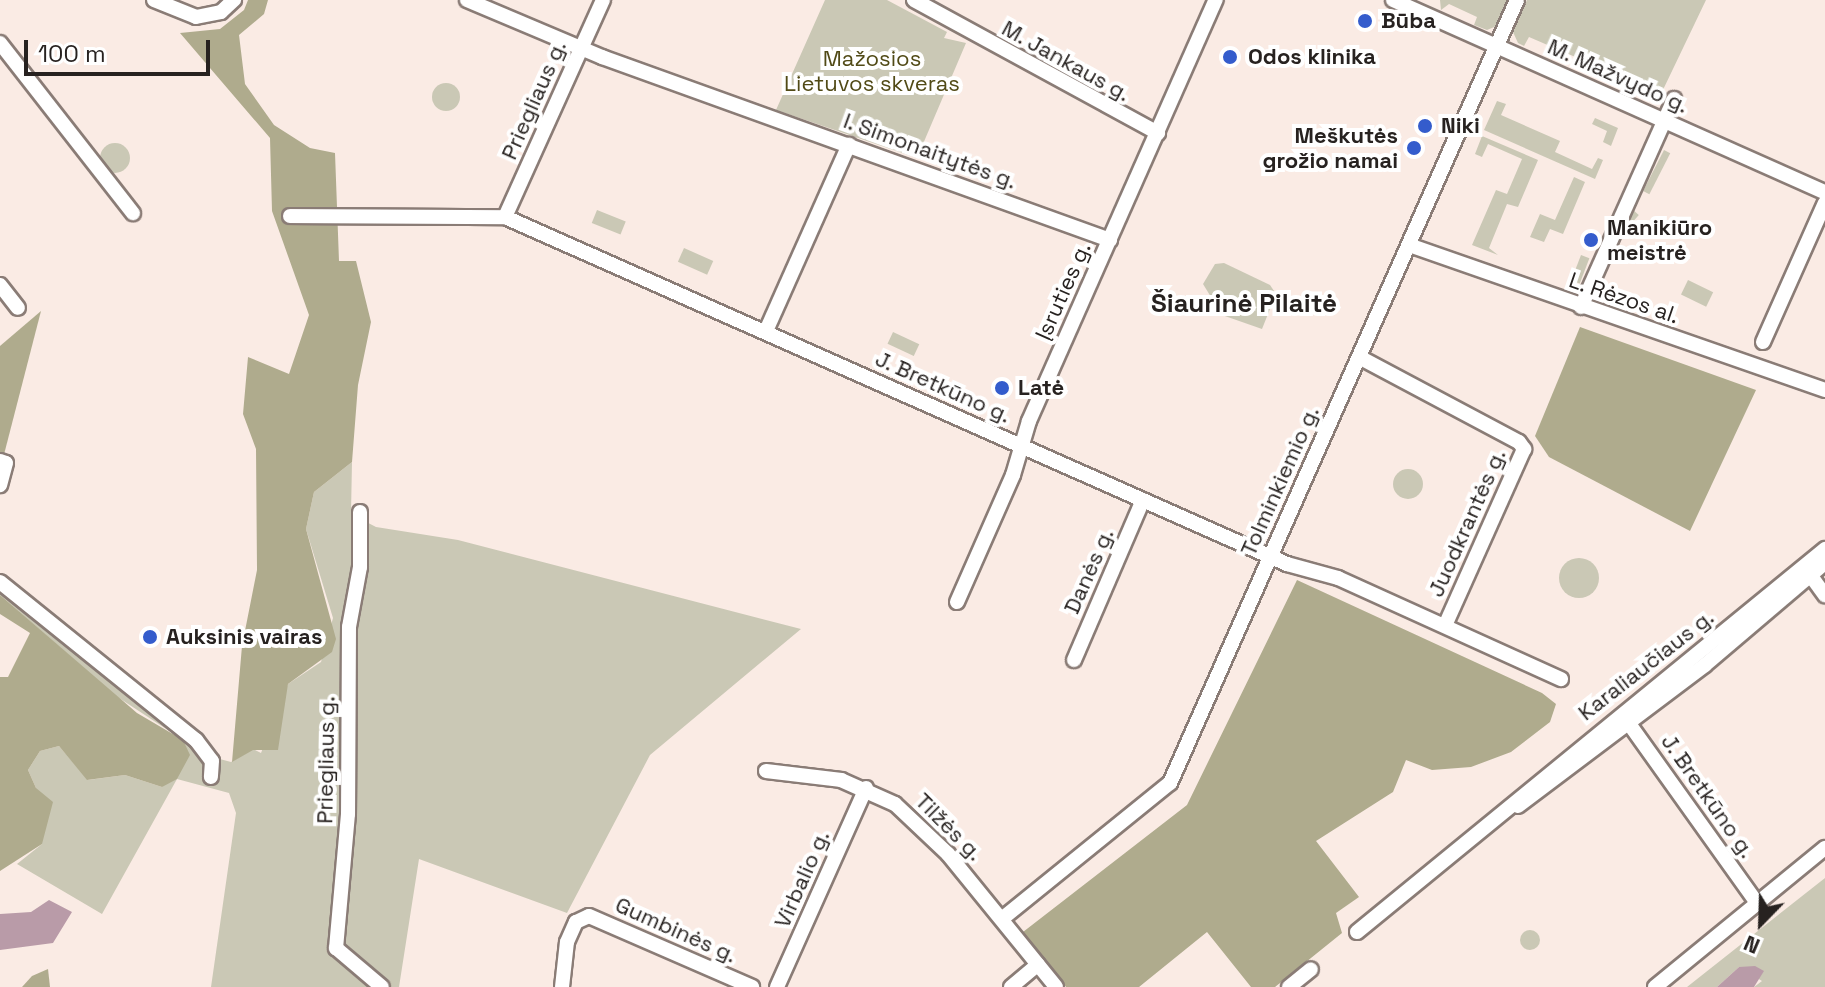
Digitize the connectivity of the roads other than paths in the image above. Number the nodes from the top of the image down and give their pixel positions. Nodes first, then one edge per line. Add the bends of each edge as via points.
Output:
1 (154, 0) edge
2 (467, 0) edge
3 (603, 0) edge
4 (1216, 0) edge
5 (1393, 0) edge
6 (1517, 0) edge
7 (913, 1) edge
8 (233, 2) edge
9 (0, 43) edge
10 (1497, 46) junction
11 (581, 48) junction
12 (1674, 99) dead end
13 (1664, 121) junction
14 (1158, 133) junction
15 (849, 145) junction
16 (1825, 192) edge
17 (1825, 203) edge
18 (133, 213) dead end
19 (290, 216) dead end
20 (505, 217) junction
21 (1110, 240) junction
22 (1409, 245) junction
23 (0, 285) edge
24 (1581, 307) junction
25 (18, 308) dead end
26 (766, 331) junction
27 (1763, 342) dead end
28 (1359, 357) junction
29 (1825, 390) edge
30 (1022, 446) junction
31 (0, 461) edge
32 (0, 485) edge
33 (1143, 500) junction
34 (360, 512) dead end
35 (1825, 549) edge
36 (1270, 557) junction
37 (1825, 563) edge
38 (1811, 576) junction
39 (0, 582) edge
40 (1825, 595) edge
41 (957, 602) dead end
42 (1446, 623) junction
43 (1074, 660) dead end
44 (1561, 679) dead end
45 (1626, 720) junction
46 (766, 771) dead end
47 (211, 777) dead end
48 (866, 788) junction
49 (1825, 848) edge
50 (1757, 903) junction
51 (1003, 918) junction
52 (1357, 932) dead end
53 (1038, 964) junction
54 (1311, 969) dead end
55 (382, 987) edge
56 (562, 987) edge
57 (752, 987) edge
58 (777, 987) edge
59 (1011, 987) edge
60 (1056, 987) edge
61 (1289, 987) edge
62 (1655, 987) edge

1 - 8 street via 196,17
2 - 11 street, I. Simonaitytės g.
3 - 11 street, Priegliaus g.
4 - 14 street, Įsruties g.
5 - 10 street, M. Mažvydo g.
6 - 10 street, Tolminkiemio g.
7 - 14 street, M. Jankaus g.
9 - 18 street
10 - 13 street, M. Mažvydo g.
10 - 22 street, Tolminkiemio g.
11 - 15 street, I. Simonaitytės g.
11 - 20 street, Priegliaus g.
12 - 13 street
13 - 16 street, M. Mažvydo g.
13 - 24 street
14 - 21 street, Įsruties g.
15 - 21 street, I. Simonaitytės g.
15 - 26 street
17 - 27 street
19 - 20 street, J. Bretkūno g.
20 - 26 street, J. Bretkūno g.
21 - 30 street, Įsruties g.
22 - 24 street, L. Rėzos al.
22 - 28 street, Tolminkiemio g.
23 - 25 street
24 - 29 street, L. Rėzos al.
26 - 30 street, J. Bretkūno g.
28 - 36 street, Tolminkiemio g.
28 - 42 street, Juodkrantės g. via 1519,442 1524,453
30 - 33 street, J. Bretkūno g.
30 - 41 street, Įsruties g.
31 - 32 street via 6,463
33 - 36 street, J. Bretkūno g.
33 - 43 street, Danės g.
34 - 55 street, Priegliaus g. via 360,567 349,627 347,843 336,948
35 - 45 street, Karaliaučiaus g.
36 - 42 street, J. Bretkūno g. via 1338,578
36 - 51 street, Tolminkiemio g. via 1166,788
37 - 38 street, Karaliaučiaus g.
38 - 40 street
38 - 45 street, Karaliaučiaus g.
39 - 47 street via 196,740 212,761
42 - 44 street, J. Bretkūno g.
45 - 50 street, J. Bretkūno g.
45 - 52 street, Karaliaučiaus g. via 1551,786 1497,818
46 - 48 street, Tilžės g. via 815,773
48 - 51 street, Tilžės g. via 912,817
48 - 58 street, Virbalio g.
49 - 50 street
50 - 62 street
51 - 53 street, Tilžės g.
53 - 59 street
53 - 60 street, Tilžės g.
54 - 61 street
56 - 57 street, Gumbinės g. via 567,942 581,917 589,916

